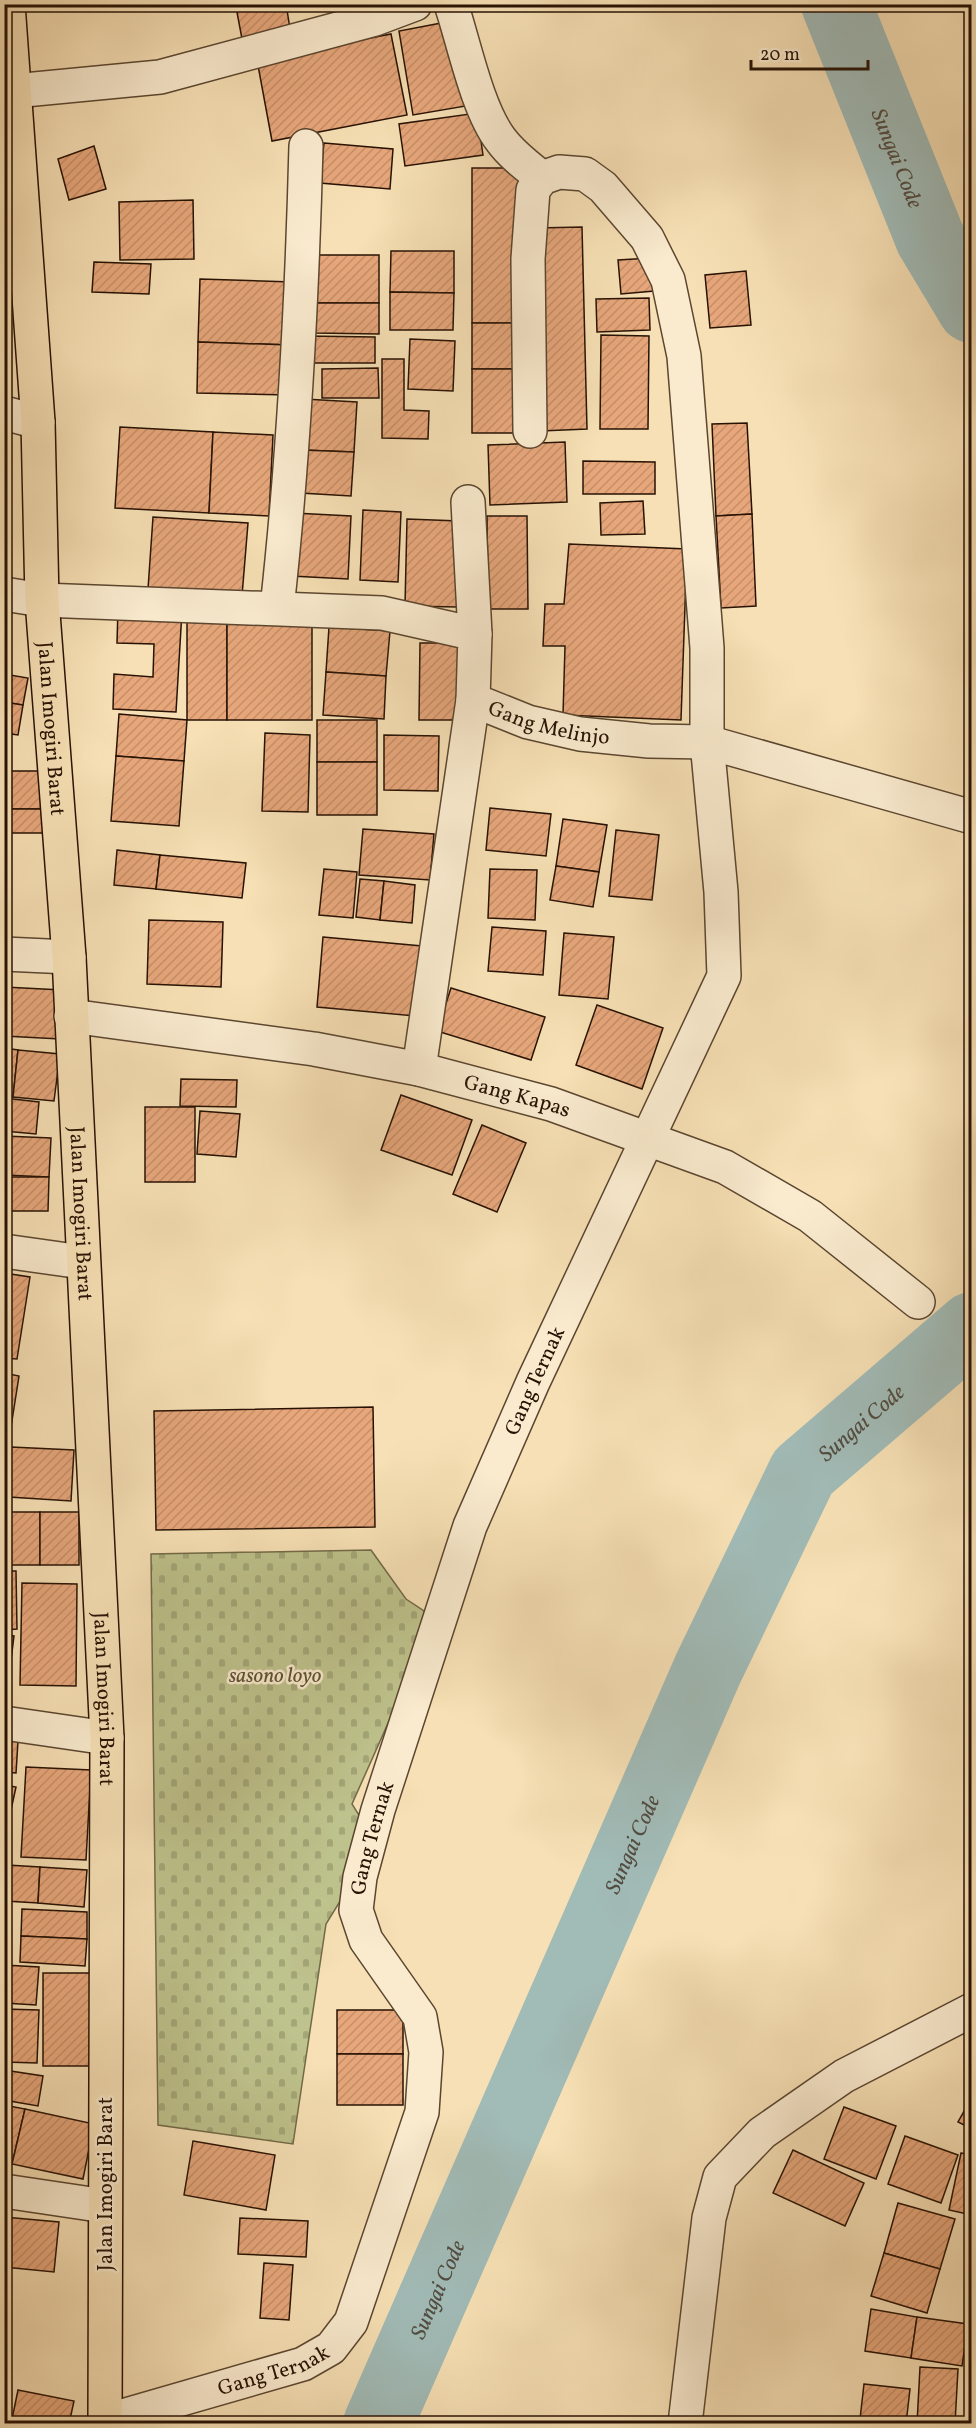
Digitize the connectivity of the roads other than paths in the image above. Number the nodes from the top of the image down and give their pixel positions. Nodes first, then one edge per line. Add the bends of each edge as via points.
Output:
1 (8, 4) edge
2 (415, 4) edge
3 (452, 4) edge
4 (9, 91) edge
5 (306, 146) dead end
6 (542, 178) junction
7 (4, 413) edge
8 (38, 422) junction
9 (530, 431) dead end
10 (468, 502) dead end
11 (4, 594) edge
12 (42, 600) junction
13 (277, 608) junction
14 (475, 634) junction
15 (473, 699) junction
16 (707, 742) junction
17 (972, 817) edge
18 (4, 954) edge
19 (69, 957) junction
20 (71, 1016) junction
21 (419, 1069) junction
22 (648, 1141) junction
23 (4, 1251) edge
24 (81, 1262) junction
25 (918, 1302) dead end
26 (4, 1723) edge
27 (107, 1738) junction
28 (972, 2010) edge
29 (4, 2190) edge
30 (105, 2206) junction
31 (105, 2422) edge
32 (685, 2424) edge

1 - 4 main road, Jalan Imogiri Barat
2 - 4 street via 375,19 160,77
3 - 6 street via 487,115 500,139
4 - 8 main road, Jalan Imogiri Barat
5 - 13 street via 291,482
6 - 9 street via 533,190 528,258
6 - 16 street, Gang Ternak via 559,172 585,174 603,187 647,238 668,280 685,368 707,648
7 - 8 street
8 - 12 main road, Jalan Imogiri Barat
10 - 14 street, Gang Melinjo
11 - 12 street
12 - 13 street
12 - 19 main road, Jalan Imogiri Barat
13 - 14 street via 382,613
14 - 15 street, Gang Melinjo
15 - 16 street, Gang Melinjo via 528,722 580,734
15 - 21 street
16 - 17 street, Gang Melinjo
16 - 22 street, Gang Ternak via 721,892 724,976
18 - 19 street
19 - 20 main road, Jalan Imogiri Barat
20 - 21 street, Gang Kapas via 314,1048
20 - 24 main road, Jalan Imogiri Barat
21 - 22 street, Gang Kapas via 551,1104
22 - 25 street, Gang Kapas via 725,1167 810,1216
22 - 31 street, Gang Ternak via 533,1382 470,1526 360,1877 356,1911 366,1940 420,2017 426,2052 423,2112 351,2322 331,2348 303,2364
23 - 24 street
24 - 27 main road, Jalan Imogiri Barat
26 - 27 street
27 - 30 main road, Jalan Imogiri Barat
28 - 32 street via 843,2076 762,2133 720,2177 709,2218
29 - 30 street
30 - 31 main road, Jalan Imogiri Barat

